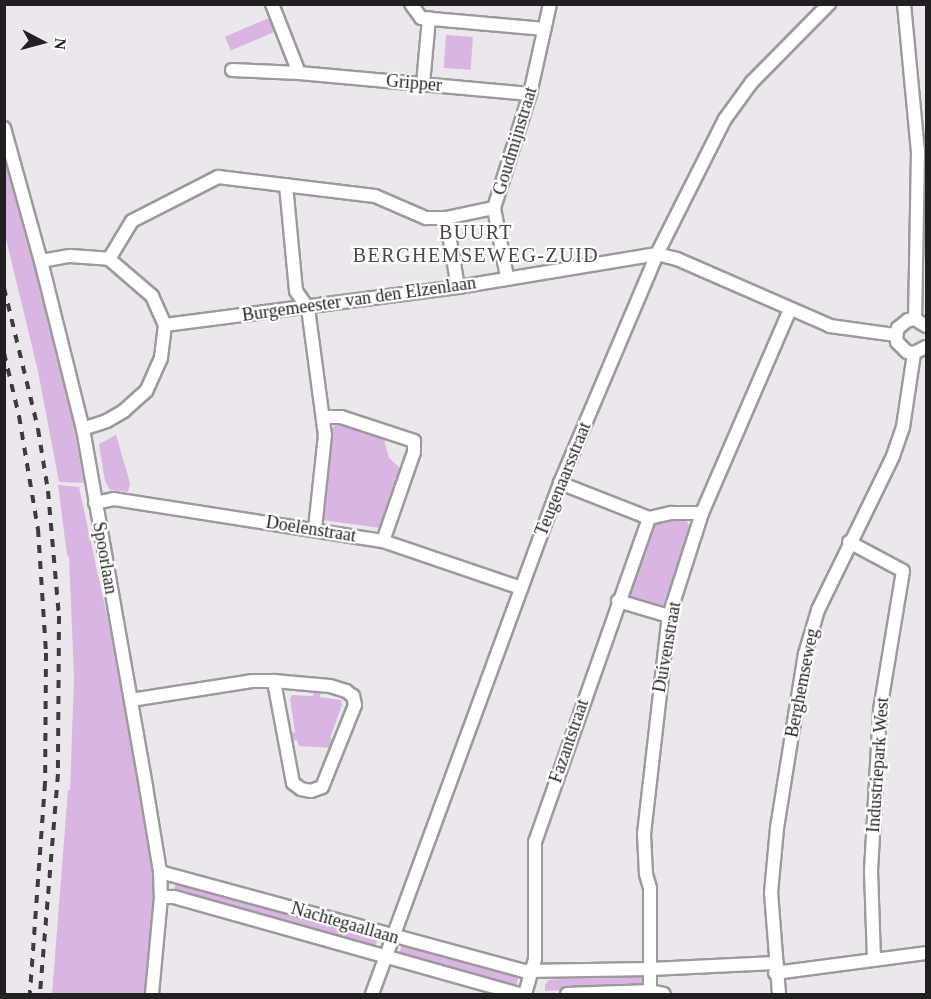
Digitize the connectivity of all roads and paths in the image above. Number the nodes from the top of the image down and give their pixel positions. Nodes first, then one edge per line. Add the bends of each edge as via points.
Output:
1 (272, 4) edge
2 (411, 4) edge
3 (550, 4) edge
4 (829, 4) edge
5 (904, 4) edge
6 (429, 18) junction
7 (545, 28) junction
8 (232, 70) dead end
9 (299, 73) junction
10 (423, 84) junction
11 (530, 94) junction
12 (4, 128) edge
13 (286, 185) junction
14 (494, 208) junction
15 (446, 218) junction
16 (922, 222) edge
17 (657, 254) junction
18 (109, 259) junction
19 (41, 261) junction
20 (507, 277) junction
21 (458, 287) junction
22 (308, 308) junction
23 (790, 310) junction
24 (915, 319) junction
25 (165, 326) junction
26 (927, 326) edge
27 (896, 335) junction
28 (927, 347) edge
29 (915, 353) junction
30 (324, 417) junction
31 (83, 429) junction
32 (560, 483) junction
33 (95, 502) junction
34 (702, 513) junction
35 (649, 518) junction
36 (315, 529) junction
37 (383, 541) junction
38 (849, 542) junction
39 (521, 588) junction
40 (618, 601) junction
41 (669, 616) junction
42 (274, 681) junction
43 (131, 700) junction
44 (160, 872) junction
45 (161, 897) junction
46 (392, 936) junction
47 (927, 953) edge
48 (386, 957) junction
49 (874, 960) junction
50 (775, 968) junction
51 (651, 969) junction
52 (531, 972) junction
53 (650, 991) junction
54 (152, 994) edge
55 (372, 994) edge
56 (519, 994) edge
57 (525, 994) edge
58 (567, 994) edge
59 (664, 994) edge
60 (778, 994) edge

1 - 9 street
2 - 6 street via 421,18
3 - 7 street, Goudmijnstraat
4 - 17 street, Teugenaarsstraat via 752,82 725,119
5 - 16 street
6 - 7 street
6 - 10 street
7 - 11 street, Goudmijnstraat
8 - 9 street, Gripper
9 - 10 street, Gripper
10 - 11 street, Gripper
11 - 14 street, Goudmijnstraat
12 - 19 street, Spoorlaan
13 - 15 street via 375,196 426,218
13 - 18 street via 218,177 132,221
13 - 22 street via 296,291
14 - 15 street
14 - 20 street, Goudmijnstraat
15 - 21 street
16 - 24 street
17 - 20 street, Burgemeester van den Elzenlaan
17 - 23 street, Burgemeester van den Elzenlaan via 677,258
17 - 32 street, Teugenaarsstraat
18 - 19 street via 70,256
18 - 25 street via 152,296
19 - 31 street, Spoorlaan
20 - 21 street, Burgemeester van den Elzenlaan
21 - 22 street, Burgemeester van den Elzenlaan
22 - 25 street, Burgemeester van den Elzenlaan
22 - 30 street
23 - 27 street, Burgemeester van den Elzenlaan via 830,326
23 - 34 street, Duivenstraat
24 - 26 street
24 - 27 street via 903,323
25 - 31 street via 160,358 146,391 124,411
27 - 29 street via 901,348
28 - 29 street
29 - 38 street, Berghemseweg via 903,427 893,456
30 - 36 street
30 - 37 street via 340,417 414,441 414,452
31 - 33 street, Spoorlaan
32 - 35 street
32 - 39 street, Teugenaarsstraat
33 - 36 street, Doelenstraat via 114,499
33 - 43 street, Spoorlaan
34 - 35 street
34 - 41 street, Duivenstraat
35 - 40 street, Fazantstraat
36 - 37 street, Doelenstraat
37 - 39 street, Doelenstraat
38 - 49 street, Industriepark West via 903,571 880,710 872,870
38 - 50 street, Berghemseweg via 818,610 805,654 777,828 771,893
39 - 46 street, Teugenaarsstraat
40 - 41 street
40 - 52 street, Fazantstraat via 535,842 535,959
41 - 51 street, Duivenstraat via 644,834 650,888
42 - 42 street via 330,686 353,696 355,705 322,787 311,791 293,783
42 - 43 street
43 - 44 street, Spoorlaan
44 - 45 street, Spoorlaan
44 - 46 street, Nachtegaallaan
45 - 48 street, Nachtegaallaan via 174,897
45 - 54 street, Spoorlaan
46 - 48 street, Teugenaarsstraat
46 - 52 street, Nachtegaallaan
47 - 49 street, Nachtegaallaan
48 - 55 street, Teugenaarsstraat
48 - 56 street, Nachtegaallaan
49 - 50 street, Nachtegaallaan
50 - 51 street, Nachtegaallaan
50 - 60 street, Berghemseweg
51 - 52 street, Nachtegaallaan
51 - 53 street, Duivenstraat
52 - 57 street
53 - 58 street
53 - 59 street

